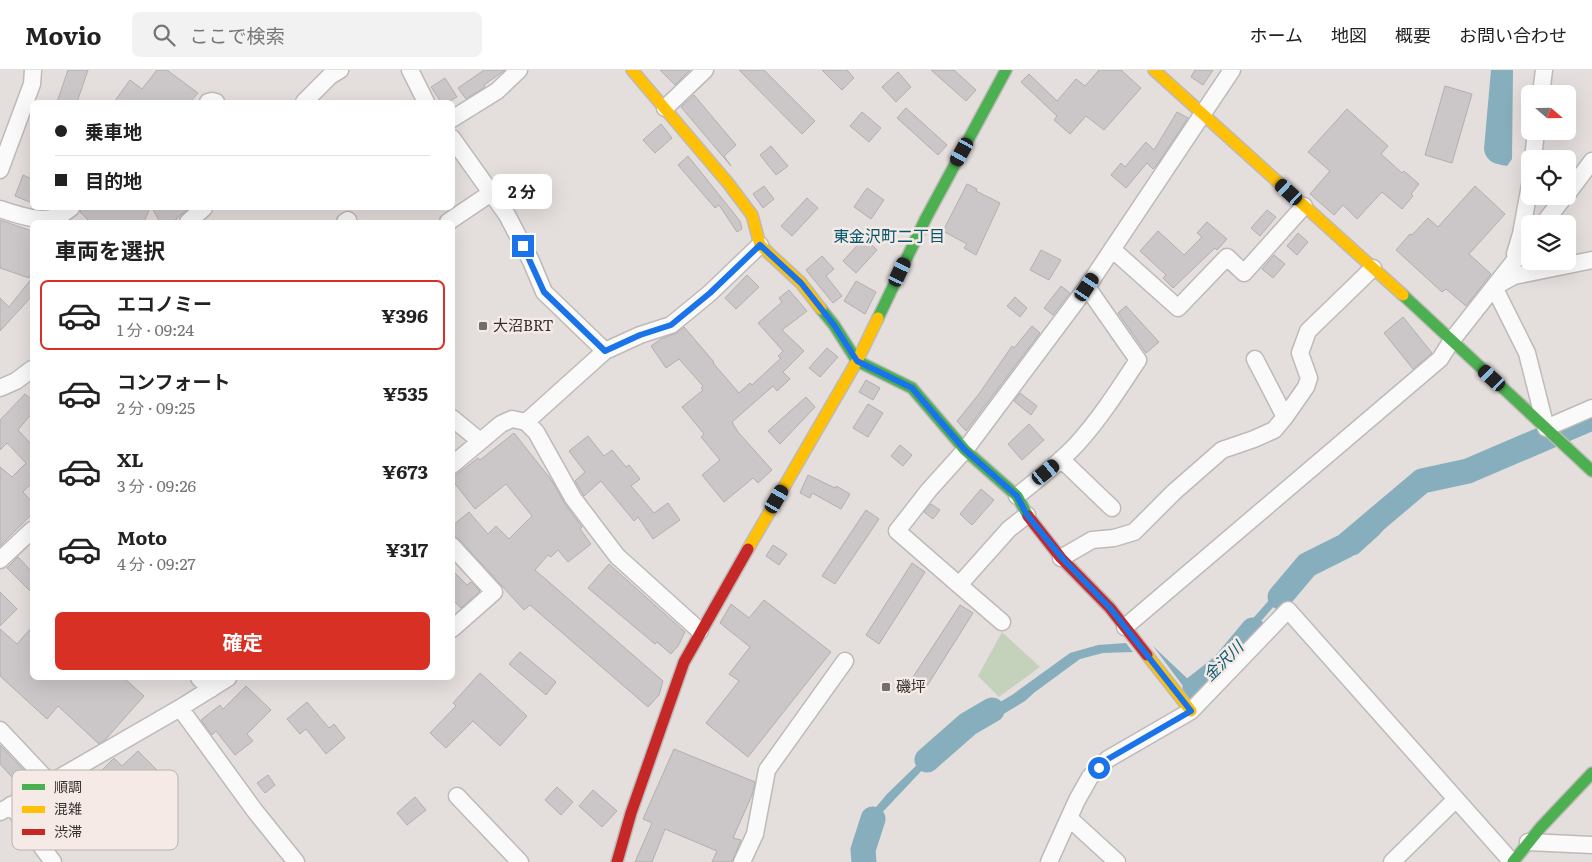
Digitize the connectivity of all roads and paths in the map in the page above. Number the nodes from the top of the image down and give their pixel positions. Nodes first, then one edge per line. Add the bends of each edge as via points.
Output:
1 (33, 70) edge
2 (340, 70) edge
3 (410, 70) edge
4 (519, 70) edge
5 (632, 70) edge
6 (705, 70) edge
7 (1006, 70) edge
8 (1154, 70) edge
9 (1232, 70) edge
10 (1544, 70) edge
11 (1542, 85) edge
12 (306, 100) edge
13 (425, 100) edge
14 (665, 108) junction
15 (1203, 114) junction
16 (455, 117) edge
17 (455, 143) edge
18 (1592, 161) edge
19 (0, 170) edge
20 (1576, 182) edge
21 (491, 193) junction
22 (1526, 205) edge
23 (1558, 205) edge
24 (1304, 206) junction
25 (0, 209) edge
26 (67, 210) edge
27 (202, 210) edge
28 (1550, 215) edge
29 (49, 220) edge
30 (49, 220) edge
31 (190, 220) edge
32 (451, 220) edge
33 (760, 245) junction
34 (1112, 249) junction
35 (1521, 252) edge
36 (1592, 260) edge
37 (1512, 264) junction
38 (1372, 268) junction
39 (1087, 287) junction
40 (1494, 287) junction
41 (1452, 340) junction
42 (605, 351) junction
43 (1255, 358) dead end
44 (857, 361) junction
45 (30, 370) edge
46 (0, 388) edge
47 (1592, 408) edge
48 (1285, 417) junction
49 (455, 420) edge
50 (526, 422) junction
51 (1546, 428) junction
52 (480, 441) junction
53 (965, 450) junction
54 (1061, 460) junction
55 (455, 462) edge
56 (1592, 471) edge
57 (1017, 496) junction
58 (1112, 508) dead end
59 (1027, 515) junction
60 (30, 532) edge
61 (455, 549) edge
62 (1062, 558) junction
63 (0, 560) edge
64 (958, 585) junction
65 (1002, 622) dead end
66 (455, 627) edge
67 (1125, 627) junction
68 (700, 631) junction
69 (845, 661) dead end
70 (201, 680) edge
71 (225, 680) edge
72 (211, 689) junction
73 (1187, 705) junction
74 (180, 708) junction
75 (0, 730) edge
76 (38, 770) edge
77 (73, 770) edge
78 (1592, 773) edge
79 (457, 796) dead end
80 (1456, 799) junction
81 (1069, 818) junction
82 (1528, 842) junction
83 (1592, 845) edge
84 (42, 850) edge
85 (53, 862) edge
86 (296, 862) edge
87 (520, 862) edge
88 (617, 862) edge
89 (742, 862) edge
90 (1049, 862) edge
91 (1117, 862) edge
92 (1392, 862) edge
93 (1512, 862) edge

1 - 19 street via 32,84
2 - 12 street
3 - 13 street
4 - 16 street via 497,91
5 - 14 street
6 - 14 street
7 - 44 street via 926,218
8 - 15 street
9 - 15 street
10 - 11 street
14 - 33 street via 752,215
15 - 24 street
15 - 34 street
17 - 21 street
18 - 20 street
21 - 32 street
21 - 42 street via 507,215 544,292
22 - 37 street
23 - 28 street
24 - 34 street via 1244,273 1227,257 1178,308
24 - 38 street
25 - 30 street via 28,218
26 - 29 street
27 - 31 street
33 - 42 street via 671,325
33 - 44 street via 801,283
34 - 39 street
35 - 37 street
36 - 40 street via 1514,276
37 - 40 street
38 - 41 street
38 - 48 street via 1308,331 1300,353 1309,378
39 - 53 street
39 - 54 street via 1138,360 1115,395
40 - 41 street
40 - 51 street via 1528,353
41 - 51 street
41 - 67 street via 1440,360
42 - 50 street
43 - 48 street
44 - 53 street via 912,388
44 - 68 street
45 - 46 street
47 - 51 street
48 - 62 street via 1274,430 1222,450 1134,532 1092,540
49 - 52 street
50 - 52 street via 512,420 501,424
50 - 68 street via 536,432 573,498 617,556
51 - 56 street
52 - 55 street
53 - 57 street
53 - 64 street via 896,531
54 - 57 street
54 - 58 street
57 - 59 street
59 - 62 street
59 - 64 street via 1009,529
60 - 63 street
61 - 66 street via 494,592
62 - 67 street
64 - 65 street
67 - 73 street
68 - 88 street via 684,662
69 - 89 street via 767,770 755,834
70 - 72 street
71 - 72 street
72 - 74 street
73 - 80 street via 1288,610
73 - 81 street via 1108,759 1090,777
74 - 77 street
74 - 86 street
75 - 76 street
78 - 82 street
79 - 87 street
80 - 92 street
80 - 93 street
81 - 90 street
81 - 91 street
82 - 83 street
82 - 93 street
84 - 85 street

